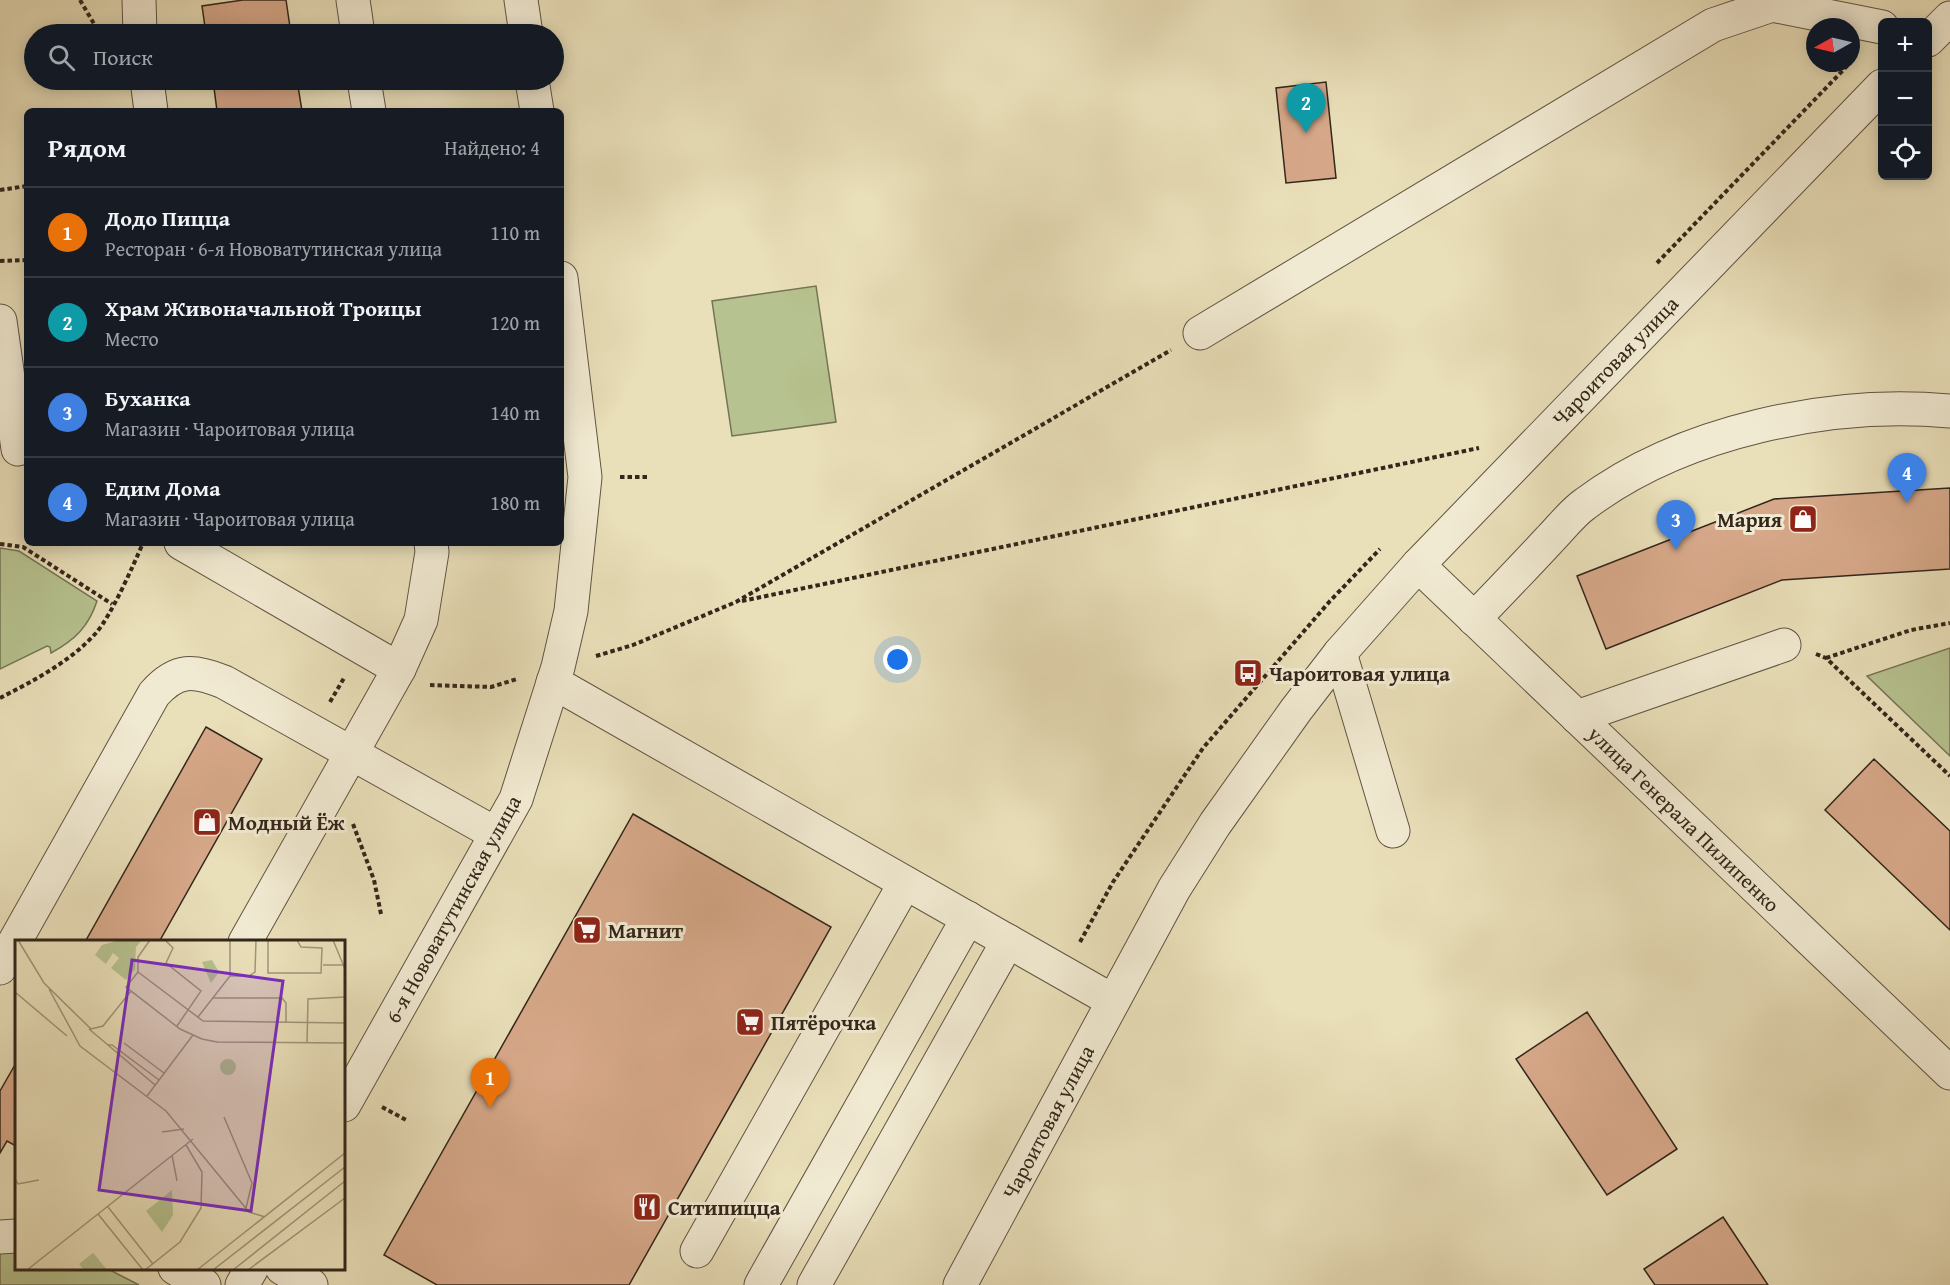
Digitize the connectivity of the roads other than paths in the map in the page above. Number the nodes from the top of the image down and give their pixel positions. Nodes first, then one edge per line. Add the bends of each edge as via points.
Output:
1 (140, 0) edge
2 (352, 0) edge
3 (521, 0) edge
4 (1950, 18) edge
5 (139, 24) edge
6 (356, 24) edge
7 (525, 24) edge
8 (1878, 26) edge
9 (1932, 36) edge
10 (148, 90) edge
11 (366, 90) edge
12 (534, 90) edge
13 (1878, 90) edge
14 (151, 108) edge
15 (369, 108) edge
16 (537, 108) edge
17 (564, 303) edge
18 (0, 321) edge
19 (1200, 333) road end
20 (1950, 411) edge
21 (15, 452) edge
22 (191, 546) edge
23 (431, 546) edge
24 (215, 553) edge
25 (1418, 565) junction
26 (1474, 619) junction
27 (1784, 645) dead end
28 (1340, 653) junction
29 (399, 669) junction
30 (553, 682) junction
31 (1578, 717) junction
32 (352, 753) junction
33 (1393, 831) dead end
34 (496, 834) junction
35 (905, 883) junction
36 (968, 918) junction
37 (16, 940) edge
38 (246, 940) edge
39 (15, 941) edge
40 (1008, 941) junction
41 (0, 968) edge
42 (1113, 1001) junction
43 (1950, 1073) edge
44 (345, 1103) edge
45 (15, 1236) edge
46 (0, 1237) edge
47 (697, 1251) dead end
48 (177, 1270) edge
49 (251, 1270) edge
50 (284, 1270) edge
51 (204, 1285) edge
52 (242, 1285) edge
53 (310, 1285) edge
54 (761, 1285) edge
55 (814, 1285) edge
56 (960, 1285) edge

1 - 5 street
2 - 6 street
3 - 7 street
4 - 9 street
8 - 19 street via 1772,5 1713,25
10 - 14 street
11 - 15 street
12 - 16 street
13 - 25 street, Чароитовая улица
17 - 30 street, 6-я Нововатутинская улица via 585,477 571,610
18 - 21 street
20 - 26 street via 1858,410 1807,416 1747,429 1680,453 1584,504
22 - 24 street
23 - 29 street via 421,620
24 - 29 street
25 - 26 street, улица Генерала Пилипенко
25 - 28 street, Чароитовая улица
26 - 31 street, улица Генерала Пилипенко
27 - 31 street
28 - 33 street
28 - 42 street, Чароитовая улица via 1215,824 1174,889
29 - 32 street
30 - 34 street, 6-я Нововатутинская улица via 516,799
30 - 35 street
31 - 43 street, улица Генерала Пилипенко
32 - 34 street
32 - 37 street via 199,672 180,674 165,682 154,694
32 - 38 street
34 - 44 street, 6-я Нововатутинская улица
35 - 36 street
35 - 47 street
36 - 40 street
36 - 54 street
39 - 41 street
40 - 42 street
40 - 55 street
42 - 56 street, Чароитовая улица
45 - 46 street
48 - 51 street
49 - 52 street
50 - 53 street

